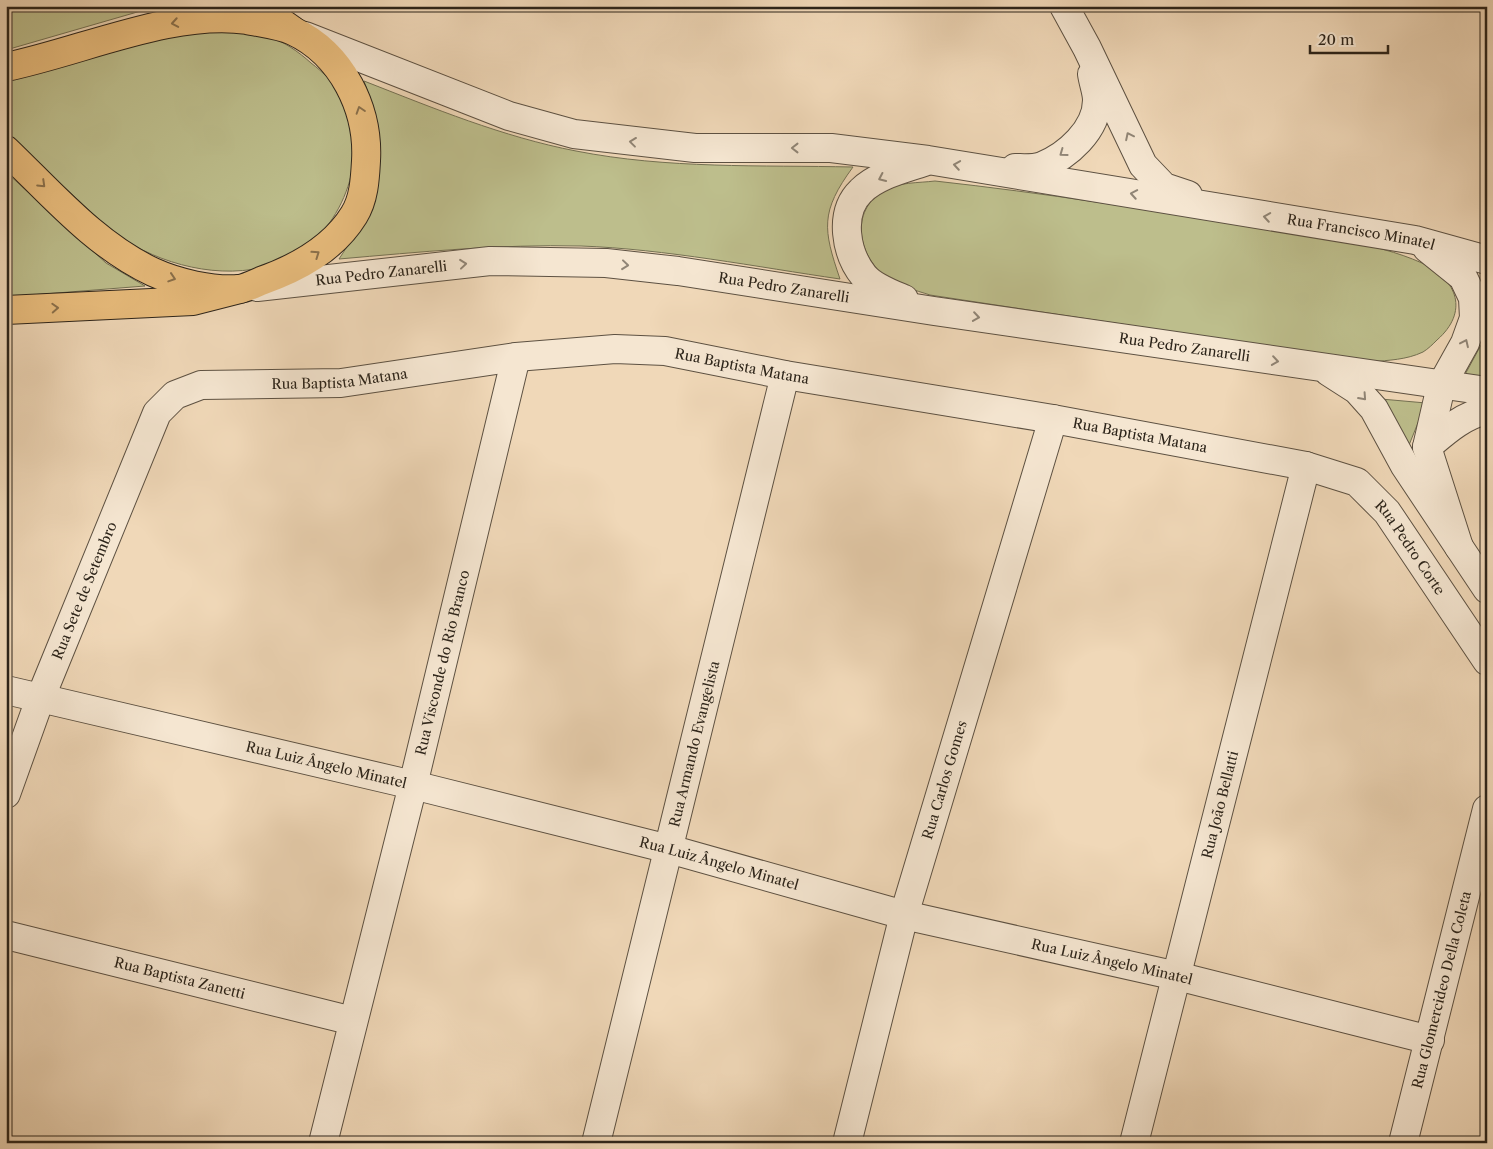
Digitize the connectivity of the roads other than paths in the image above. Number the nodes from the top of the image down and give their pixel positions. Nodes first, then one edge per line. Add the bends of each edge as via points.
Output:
1 (258, 6) edge
2 (1064, 6) edge
3 (292, 30) junction
4 (1087, 48) junction
5 (6, 67) edge
6 (6, 150) edge
7 (928, 160) junction
8 (989, 170) junction
9 (1234, 212) junction
10 (1415, 240) junction
11 (1487, 260) edge
12 (240, 289) junction
13 (6, 310) edge
14 (934, 311) junction
15 (516, 357) junction
16 (1324, 368) junction
17 (786, 375) junction
18 (1441, 386) junction
19 (1487, 391) edge
20 (175, 395) joint
21 (1487, 410) edge
22 (1053, 419) junction
23 (1427, 447) junction
24 (1306, 466) junction
25 (1459, 547) junction
26 (1487, 590) edge
27 (1487, 661) edge
28 (6, 690) edge
29 (40, 699) junction
30 (413, 785) junction
31 (6, 794) edge
32 (1486, 813) edge
33 (669, 849) junction
34 (904, 915) junction
35 (6, 936) edge
36 (1177, 976) junction
37 (353, 1021) junction
38 (1430, 1040) junction
39 (323, 1143) edge
40 (596, 1143) edge
41 (847, 1143) edge
42 (1134, 1143) edge
43 (1403, 1143) edge

1 - 3 main road
2 - 4 street
3 -> 5 main road via 246,20 206,18 169,24
7 -> 3 street via 831,148 695,148 574,134 509,116
12 -> 3 main road via 278,275 317,254 335,239 354,214 363,193 367,144 358,102 334,62
4 -> 8 street via 1097,101 1091,124 1081,137 1059,157 1040,167
9 -> 4 street via 1164,187 1143,165
6 -> 12 main road via 97,237 126,257 154,272 184,282
8 -> 7 street
7 -> 14 street via 880,178 860,191 850,209 846,234 853,257 865,277 888,292
9 -> 8 street
10 -> 9 street, Rua Francisco Minatel
10 - 11 street, Rua Francisco Minatel
18 -> 10 street via 1465,343 1474,318 1473,298 1463,277
13 -> 12 main road via 193,301
12 -> 14 street, Rua Pedro Zanarelli via 490,261 606,263 678,271
14 -> 16 street, Rua Pedro Zanarelli
15 - 17 street, Rua Baptista Matana via 615,350 665,351
15 - 20 street, Rua Baptista Matana via 341,383 201,385
15 - 30 street, Rua Visconde do Rio Branco
16 - 18 street
16 -> 25 street via 1357,390 1374,409 1405,466
17 - 22 street, Rua Baptista Matana
17 - 33 street, Rua Armando Evangelista
18 - 19 street
18 - 23 street
20 - 29 street, Rua Sete de Setembro via 158,413
21 - 23 street via 1454,424
22 - 24 street, Rua Baptista Matana
22 - 34 street, Rua Carlos Gomes
23 - 25 street
24 - 27 street, Rua Pedro Corte via 1357,482 1387,512
24 - 36 street, Rua João Bellatti
25 - 26 street
28 - 29 street, Rua Luiz Ângelo Minatel
29 - 30 street, Rua Luiz Ângelo Minatel
29 - 31 street, Rua Sete de Setembro
30 - 33 street, Rua Luiz Ângelo Minatel
30 - 37 street, Rua Visconde do Rio Branco
32 - 38 street, Rua Glomercideo Della Coleta
33 - 34 street, Rua Luiz Ângelo Minatel
33 - 40 street, Rua Armando Evangelista
34 - 36 street, Rua Luiz Ângelo Minatel
34 - 41 street, Rua Carlos Gomes
35 - 37 street, Rua Baptista Zanetti
36 - 38 street, Rua Luiz Ângelo Minatel
36 - 42 street, Rua João Bellatti
37 - 39 street, Rua Visconde do Rio Branco
38 - 43 street, Rua Glomercideo Della Coleta

